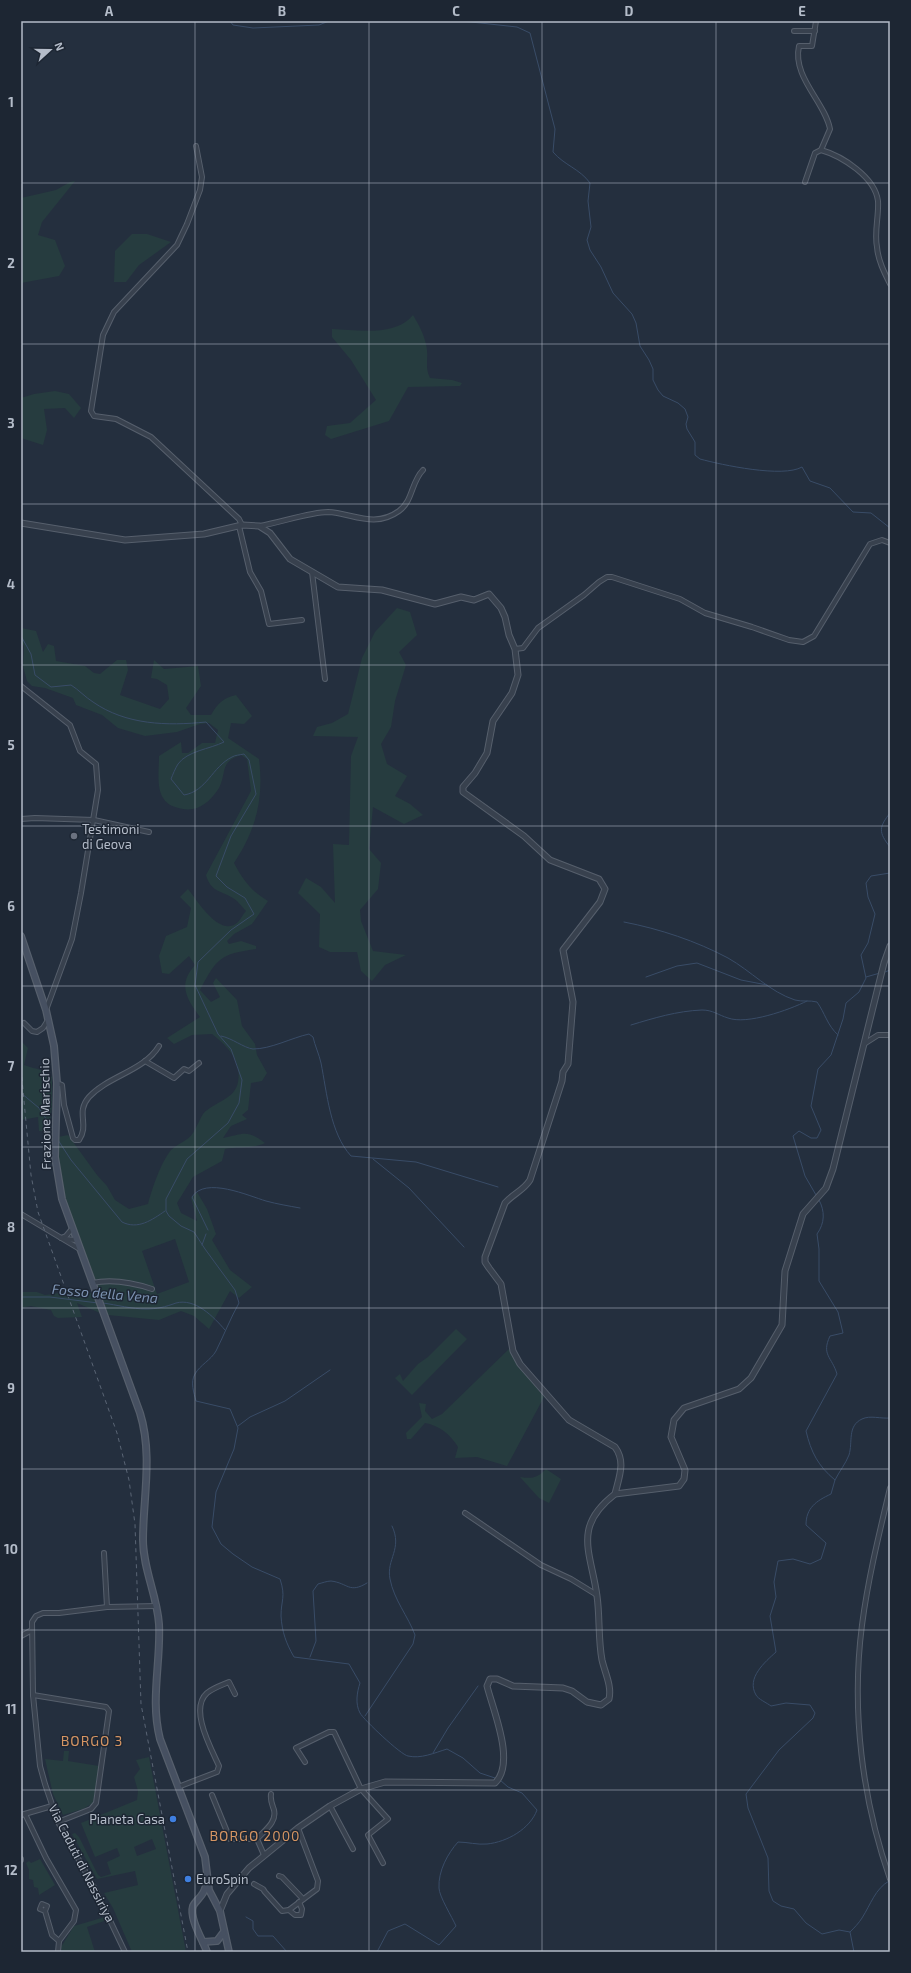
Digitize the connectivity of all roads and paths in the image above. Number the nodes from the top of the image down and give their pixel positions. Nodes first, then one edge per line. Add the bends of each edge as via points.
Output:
1 (816, 21) edge
2 (794, 31) dead end
3 (815, 31) junction
4 (196, 146) dead end
5 (821, 150) junction
6 (805, 182) dead end
7 (890, 284) edge
8 (423, 470) dead end
9 (21, 523) edge
10 (241, 526) junction
11 (259, 526) junction
12 (890, 543) edge
13 (312, 572) junction
14 (302, 620) dead end
15 (515, 649) junction
16 (325, 679) dead end
17 (21, 686) edge
18 (21, 819) edge
19 (94, 820) junction
20 (149, 832) dead end
21 (21, 936) edge
22 (890, 946) edge
23 (46, 1010) junction
24 (48, 1017) junction
25 (24, 1022) dead end
26 (890, 1035) edge
27 (864, 1044) junction
28 (159, 1046) dead end
29 (145, 1061) junction
30 (199, 1063) dead end
31 (57, 1083) junction
32 (22, 1215) edge
33 (71, 1230) junction
34 (60, 1237) junction
35 (75, 1240) junction
36 (78, 1248) junction
37 (92, 1283) junction
38 (152, 1289) dead end
39 (890, 1488) edge
40 (615, 1494) junction
41 (465, 1514) dead end
42 (104, 1552) dead end
43 (597, 1595) junction
44 (157, 1606) junction
45 (107, 1607) junction
46 (32, 1630) junction
47 (21, 1636) edge
48 (235, 1694) dead end
49 (33, 1696) junction
50 (305, 1762) dead end
51 (178, 1787) junction
52 (361, 1789) junction
53 (271, 1794) dead end
54 (212, 1795) dead end
55 (52, 1806) junction
56 (330, 1806) junction
57 (23, 1815) edge
58 (58, 1822) junction
59 (298, 1828) junction
60 (258, 1839) junction
61 (353, 1849) dead end
62 (264, 1855) junction
63 (383, 1863) dead end
64 (279, 1876) dead end
65 (890, 1879) edge
66 (208, 1881) junction
67 (254, 1884) dead end
68 (227, 1894) junction
69 (214, 1899) junction
70 (197, 1901) junction
71 (301, 1901) junction
72 (289, 1910) junction
73 (45, 1911) dead end
74 (220, 1911) junction
75 (224, 1932) junction
76 (59, 1941) junction
77 (203, 1942) junction
78 (215, 1942) junction
79 (229, 1950) edge
80 (58, 1952) edge
81 (124, 1952) edge
82 (208, 1952) edge

1 - 3 street
2 - 3 street
3 - 5 street via 812,46 799,46 798,52 806,82 830,126
4 - 10 street via 202,177 200,190 187,224 177,245 114,312 103,335 91,411 94,416 116,419 151,437 239,519
5 - 6 street via 815,153
5 - 7 street via 849,162 876,193 876,245
8 - 11 street via 416,476 408,503 398,512 381,518 360,520 327,512
9 - 10 street via 125,540 204,534
10 - 11 street
10 - 14 street via 250,572 261,591 269,624
11 - 13 street via 270,533 290,559
12 - 15 street via 882,540 870,544 814,636 803,642 789,640 705,613 680,599 607,577 538,628 523,648
13 - 15 street via 338,587 382,590 435,604 461,597 474,600 489,594 501,608
13 - 16 street
15 - 40 street via 517,680 512,693 493,721 487,753 463,787 463,792 524,836 550,860 599,879 604,885 605,893 563,950 572,1002 568,1064 563,1072 530,1180 506,1203 485,1256 485,1262 502,1284 514,1351 520,1364 569,1420 615,1447 621,1456
17 - 19 street via 70,725 80,751 96,764 98,790
18 - 19 street
19 - 20 street
19 - 23 street via 72,939
21 - 23 main road, Frazione Marischio
22 - 27 street
23 - 24 main road, Frazione Marischio
24 - 25 street via 43,1028 36,1032
24 - 31 main road, Frazione Marischio via 54,1046
26 - 27 street via 878,1035
27 - 40 street via 833,1169 826,1188 807,1208 785,1271 784,1317 775,1340 745,1385 730,1393 693,1404 678,1413 671,1437 685,1470 682,1484 676,1488
28 - 29 street
29 - 30 street via 174,1078 184,1069 189,1071
29 - 31 street via 98,1089 84,1104 83,1130 81,1137 76,1141 64,1105 62,1085
31 - 33 main road, Frazione Marischio via 55,1156 59,1190
32 - 34 street
33 - 34 street via 66,1236
33 - 35 main road, Frazione Marischio
34 - 35 street
34 - 36 street
35 - 36 main road, Frazione Marischio
36 - 37 main road, Frazione Marischio
37 - 38 street via 116,1282
37 - 44 main road, Frazione Marischio via 140,1413 147,1441 143,1541
39 - 65 street via 871,1572 859,1663 859,1725 863,1765 872,1814
40 - 43 street via 593,1518 588,1531 588,1552
41 - 43 street via 541,1565
42 - 45 street
43 - 52 street via 601,1648 609,1685 609,1699 601,1705 593,1705 563,1688 520,1686 507,1684 497,1678 490,1679 487,1686 505,1758 503,1771 497,1781 385,1782
44 - 45 street
44 - 51 main road, Frazione Marischio via 159,1636 156,1726
45 - 46 street via 40,1614 32,1622
46 - 47 street
46 - 49 street, Via Caduti di Nassiriya
48 - 51 street via 229,1682 206,1693 199,1706 200,1720 219,1766 217,1772
49 - 55 street, Via Caduti di Nassiriya via 40,1766
49 - 58 street via 106,1707 109,1711 96,1803 91,1809
50 - 52 street via 296,1748 334,1732
51 - 66 main road, Frazione Marischio via 205,1857
52 - 56 street
52 - 63 street via 388,1819 368,1836
53 - 60 street via 275,1814 273,1821
54 - 60 street via 230,1839
55 - 57 street
55 - 58 street, Via Caduti di Nassiriya
56 - 59 street
56 - 61 street
57 - 76 street via 76,1910 74,1921
58 - 81 street, Via Caduti di Nassiriya via 96,1891
59 - 62 street
59 - 71 street via 318,1881 317,1889
60 - 62 street
62 - 68 street
64 - 71 street
66 - 69 main road, Frazione Marischio
66 - 70 main road
67 - 72 street via 264,1888 282,1911
68 - 69 street
68 - 74 street
69 - 70 main road via 204,1898
69 - 74 main road
70 - 77 main road via 193,1910 197,1933
71 - 72 street
71 - 72 street via 301,1915 295,1915
73 - 76 street via 52,1935
74 - 75 main road
75 - 78 main road
75 - 79 main road
76 - 80 street
77 - 78 main road
77 - 82 main road
78 - 79 main road
78 - 82 main road

